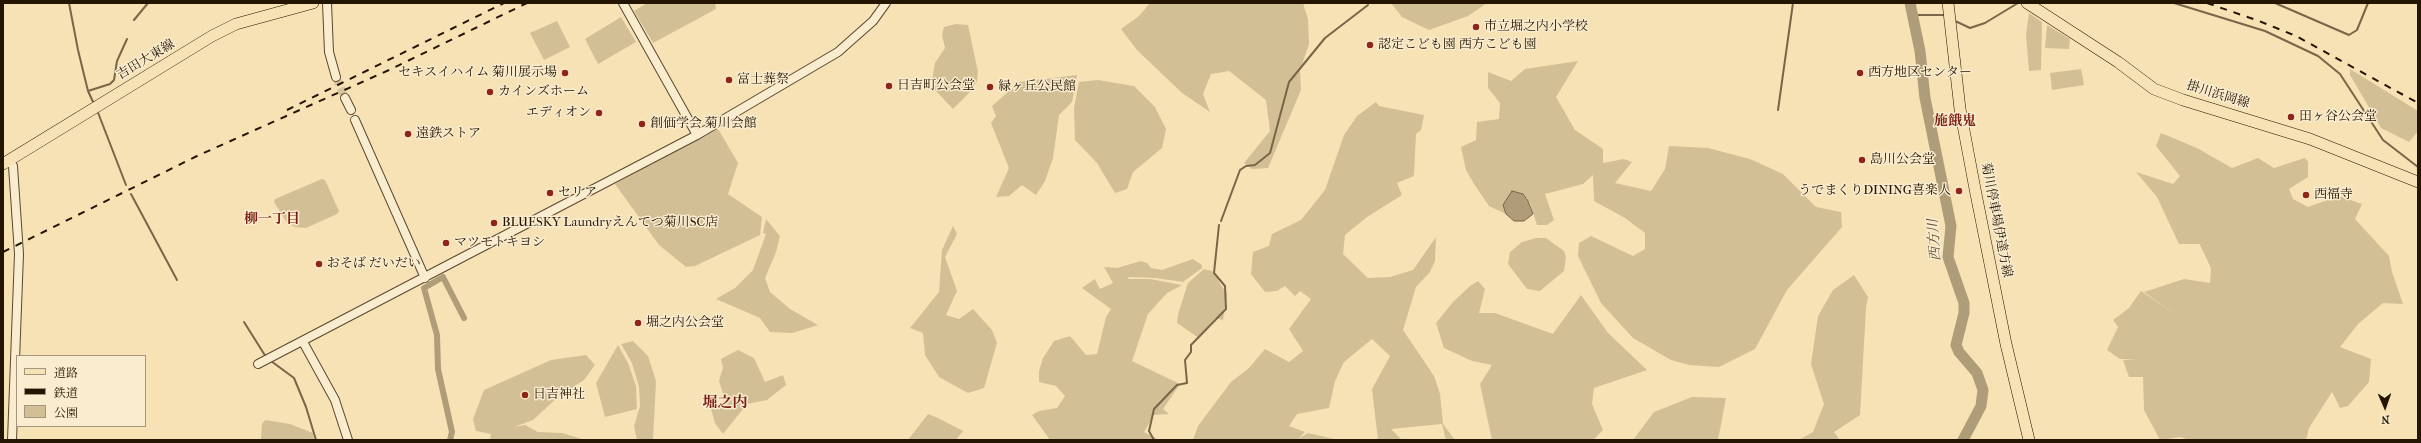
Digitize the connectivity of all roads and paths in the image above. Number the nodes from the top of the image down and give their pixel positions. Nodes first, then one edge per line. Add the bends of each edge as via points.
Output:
1 (314, 3) edge
2 (327, 3) edge
3 (622, 3) edge
4 (886, 3) edge
5 (2027, 3) edge
6 (1948, 6) edge
7 (336, 77) tunnel mouth
8 (345, 98) tunnel mouth
9 (350, 110) dead end
10 (355, 120) dead end
11 (697, 135) junction
12 (6, 162) edge
13 (2418, 182) edge
14 (425, 278) junction
15 (303, 342) junction
16 (265, 361) dead end
17 (12, 440) edge
18 (348, 440) edge
19 (2029, 440) edge

1 - 12 main road, 吉田大東線 via 236,24 212,36
2 - 7 street via 329,52
3 - 11 street
4 - 11 street via 873,21 838,52
5 - 13 main road, 掛川浜岡線 via 2118,62 2154,89 2310,139
6 - 19 main road, 菊川停車場伊達方線 via 1960,109 2006,344
8 - 9 street
10 - 14 street
11 - 14 street
12 - 17 street via 13,166 18,254
14 - 15 street
15 - 16 street
15 - 18 street via 335,400

